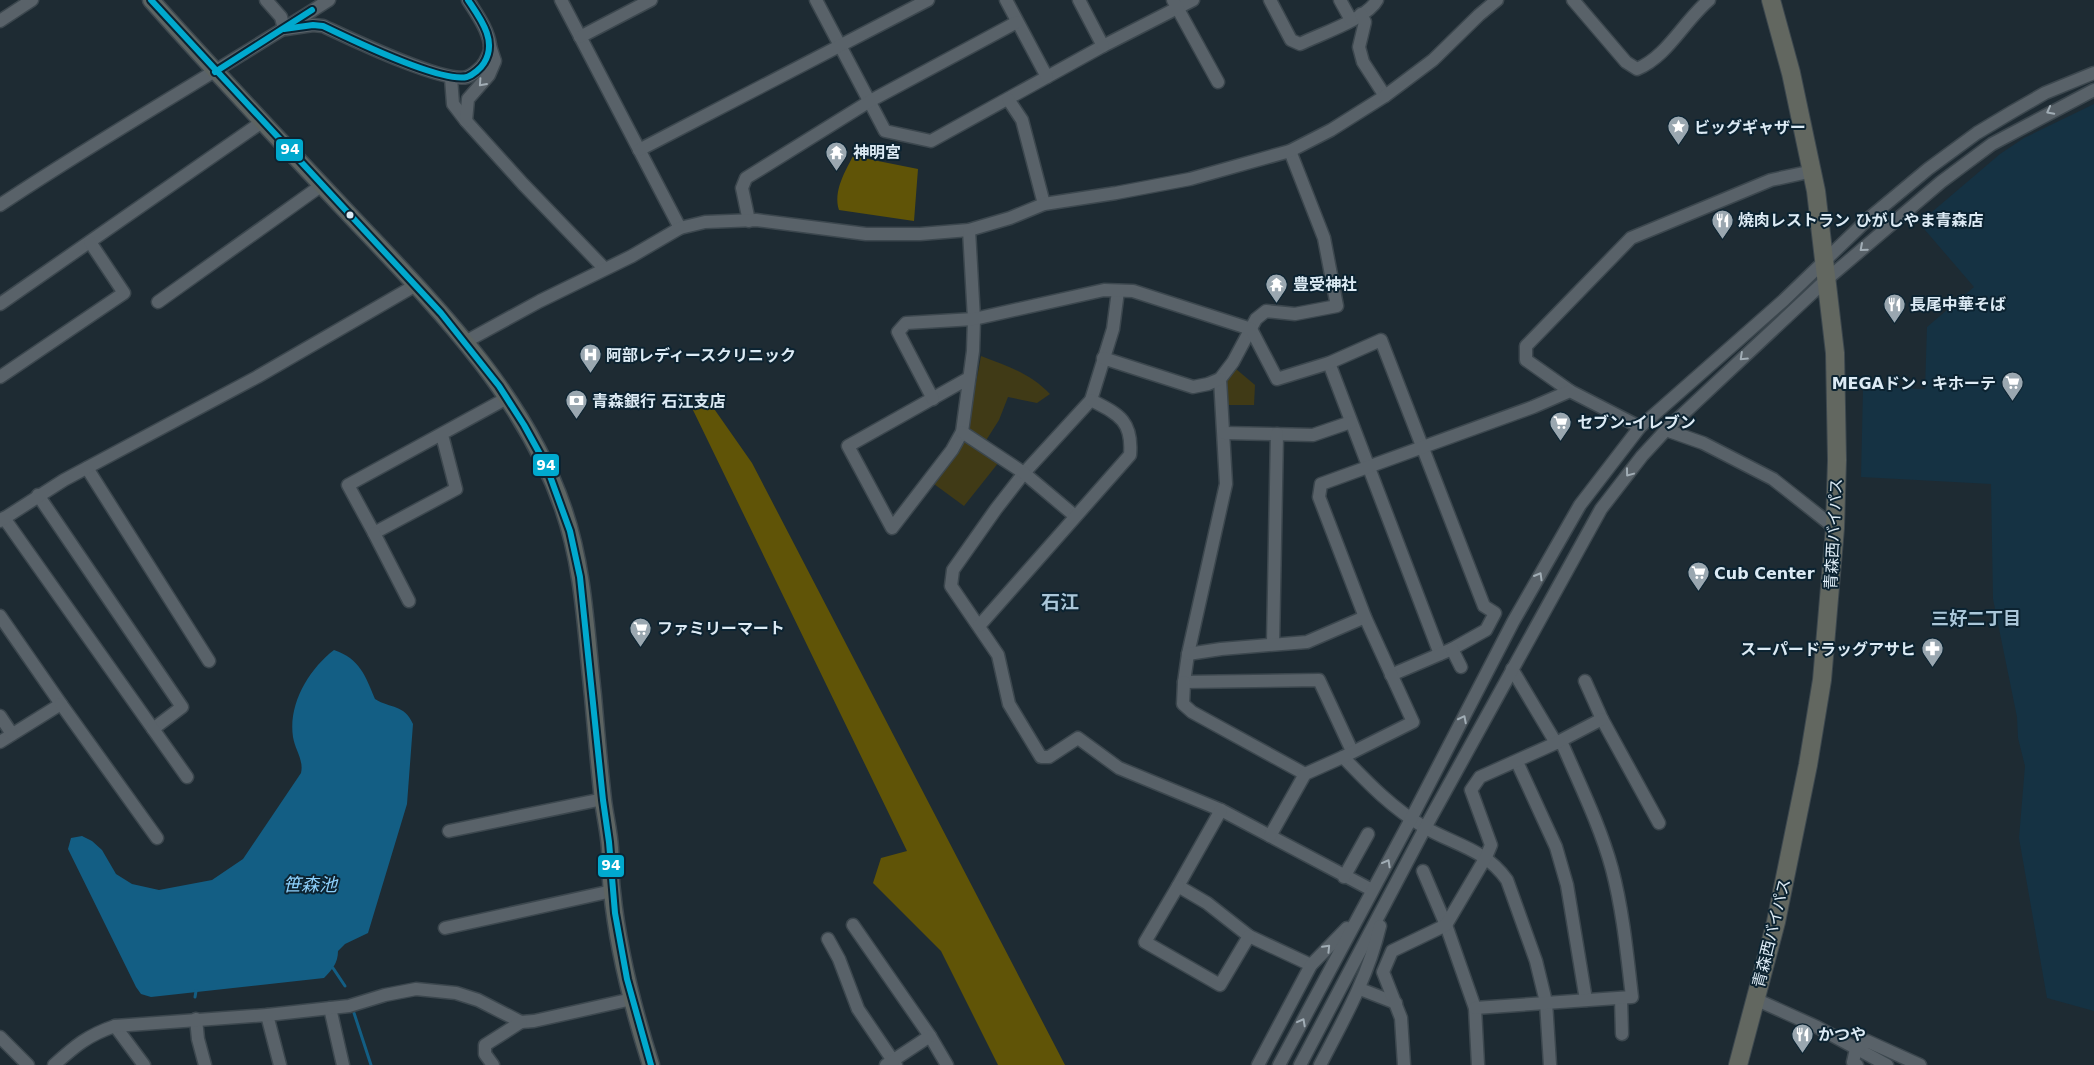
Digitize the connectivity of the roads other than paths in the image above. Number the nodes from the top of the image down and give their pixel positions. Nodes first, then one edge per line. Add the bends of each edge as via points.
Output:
1 (32, 0) edge
2 (152, 0) edge
3 (266, 0) edge
4 (329, 0) edge
5 (468, 0) edge
6 (561, 0) edge
7 (651, 0) edge
8 (816, 0) edge
9 (928, 0) edge
10 (1006, 0) edge
11 (1078, 0) edge
12 (1193, 0) edge
13 (1270, 0) edge
14 (1340, 0) edge
15 (1377, 0) edge
16 (1497, 0) edge
17 (1573, 0) edge
18 (1709, 0) edge
19 (1771, 0) edge
20 (1176, 4) edge
21 (1356, 17) junction
22 (0, 20) edge
23 (1018, 22) junction
24 (284, 29) junction
25 (580, 37) junction
26 (490, 46) junction
27 (840, 46) junction
28 (1103, 46) junction
29 (215, 72) junction
30 (2094, 73) edge
31 (1047, 77) junction
32 (451, 78) junction
33 (1218, 82) dead end
34 (2094, 90) edge
35 (1385, 96) junction
36 (1008, 99) junction
37 (870, 101) junction
38 (466, 120) junction
39 (262, 122) junction
40 (639, 150) junction
41 (1290, 151) junction
42 (1813, 171) junction
43 (322, 185) junction
44 (1044, 204) junction
45 (0, 205) edge
46 (749, 221) junction
47 (680, 228) junction
48 (969, 230) junction
49 (90, 242) junction
50 (1823, 260) junction
51 (604, 268) junction
52 (1826, 280) junction
53 (416, 285) junction
54 (1118, 291) junction
55 (158, 302) dead end
56 (0, 304) edge
57 (974, 319) junction
58 (1251, 329) junction
59 (465, 342) junction
60 (1103, 358) junction
61 (1329, 363) junction
62 (0, 376) edge
63 (969, 378) junction
64 (1220, 379) junction
65 (1570, 390) junction
66 (507, 398) junction
67 (933, 398) junction
68 (1091, 400) junction
69 (1351, 422) junction
70 (1640, 427) junction
71 (1666, 430) junction
72 (962, 432) junction
73 (1224, 433) junction
74 (442, 434) junction
75 (1277, 434) junction
76 (1423, 447) junction
77 (1368, 467) junction
78 (87, 468) junction
79 (1024, 473) junction
80 (38, 495) junction
81 (1075, 516) junction
82 (2, 519) edge
83 (1836, 528) junction
84 (374, 533) junction
85 (409, 601) dead end
86 (1495, 613) junction
87 (0, 616) edge
88 (1365, 617) junction
89 (1513, 622) junction
90 (979, 626) junction
91 (1273, 644) junction
92 (1446, 651) junction
93 (1188, 654) junction
94 (209, 661) dead end
95 (1461, 668) dead end
96 (1512, 669) junction
97 (1391, 675) junction
98 (1184, 682) junction
99 (1585, 682) dead end
100 (61, 704) junction
101 (0, 716) edge
102 (1602, 719) junction
103 (153, 729) junction
104 (12, 734) junction
105 (0, 742) edge
106 (1559, 742) junction
107 (1348, 754) junction
108 (1517, 762) junction
109 (1304, 774) junction
110 (187, 777) dead end
111 (603, 799) junction
112 (1220, 810) junction
113 (1411, 819) junction
114 (1660, 823) dead end
115 (1425, 828) junction
116 (449, 831) dead end
117 (1368, 834) dead end
118 (1270, 836) junction
119 (157, 838) dead end
120 (1486, 857) junction
121 (1423, 871) dead end
122 (1344, 877) junction
123 (1178, 886) junction
124 (1372, 890) junction
125 (612, 891) junction
126 (1385, 906) junction
127 (1359, 916) junction
128 (853, 925) dead end
129 (1446, 926) junction
130 (445, 928) dead end
131 (1249, 936) junction
132 (828, 939) dead end
133 (1311, 965) junction
134 (1360, 989) junction
135 (1622, 998) junction
136 (632, 999) junction
137 (1586, 1000) junction
138 (1754, 1000) junction
139 (1546, 1002) junction
140 (1396, 1003) junction
141 (330, 1008) junction
142 (1475, 1008) junction
143 (267, 1015) junction
144 (196, 1019) junction
145 (521, 1022) junction
146 (115, 1026) junction
147 (1622, 1034) dead end
148 (930, 1036) junction
149 (0, 1037) edge
150 (1856, 1048) junction
151 (892, 1063) edge
152 (28, 1065) edge
153 (54, 1065) edge
154 (144, 1065) edge
155 (205, 1065) edge
156 (280, 1065) edge
157 (342, 1065) edge
158 (493, 1065) edge
159 (651, 1065) edge
160 (948, 1065) edge
161 (1258, 1065) edge
162 (1280, 1065) edge
163 (1300, 1065) edge
164 (1320, 1065) edge
165 (1404, 1065) edge
166 (1478, 1065) edge
167 (1550, 1065) edge
168 (1738, 1065) edge
169 (1857, 1065) edge
170 (1886, 1065) edge
171 (1920, 1065) edge

1 - 22 street
2 - 29 main road
3 - 24 street via 281,17
4 - 24 street
5 - 26 street
6 - 25 street
7 - 25 street
8 - 27 street
9 - 27 street
10 - 23 street
11 - 28 street
12 - 20 street
13 - 21 street via 1291,40 1300,44
14 - 21 street
15 - 21 street
16 - 35 street via 1433,60
17 - 18 street via 1626,62 1637,69 1650,64
19 - 42 highway, 青森西バイパス
20 - 28 street
20 - 33 street
21 - 35 street via 1365,22 1358,47 1363,62
23 - 31 street
23 - 37 street
24 - 29 street
24 - 32 street via 323,26 419,68
25 - 40 street
26 - 32 street via 485,62 478,70 466,77
26 -> 38 street via 496,61 489,75 468,99
27 - 37 street
27 - 40 street
28 - 31 street
29 - 39 main road
29 - 45 street via 82,151
30 - 50 street via 2045,93 1977,133 1928,169
31 - 36 street
32 - 38 street via 453,104
34 -> 52 street via 1992,144 1941,182
35 - 41 street
36 - 37 street via 931,140 885,131
36 - 44 street via 1022,120
37 - 46 street via 746,178 742,188
38 - 51 street
39 - 43 main road
39 - 49 street
40 - 47 street
41 - 44 street via 1190,179
41 - 58 street via 1324,238 1337,306 1295,314 1266,312 1256,319
42 - 50 highway, 青森西バイパス
42 - 65 street via 1771,180 1632,238 1526,346 1526,360
43 - 53 main road
43 - 55 street
44 - 48 street
46 - 47 street via 705,222
46 - 48 street via 866,234
47 - 51 street
48 - 57 street
49 - 56 street
49 - 62 street via 124,293
50 - 52 highway, 青森西バイパス
50 - 70 street via 1784,300
51 - 59 street
52 -> 71 street
52 - 83 highway, 青森西バイパス via 1834,353
53 - 59 main road
53 - 78 street via 257,377
54 - 57 street via 1077,295
54 - 58 street via 1133,292
54 - 60 street via 1113,328
57 - 63 street
57 - 67 street via 906,324 898,332
58 - 61 street via 1277,379
58 - 64 street
59 - 66 main road
60 - 64 street via 1193,387
60 - 68 street
61 - 69 street
61 - 76 street via 1381,340
63 - 67 street
63 - 72 street
64 - 73 street
65 - 70 street
65 - 76 street
66 - 74 street
66 - 111 main road via 550,476 564,509 576,552
67 - 72 street via 848,446 892,528 952,450
68 - 79 street
68 - 81 street via 1118,414 1128,428 1130,455
69 - 75 street via 1313,435
69 - 77 street
89 -> 70 street via 1580,505
71 - 83 street via 1703,443 1773,479
71 -> 96 street via 1601,509
72 - 79 street
73 - 75 street
73 - 93 street via 1226,484
74 - 84 street via 456,489
74 - 84 street via 348,485
75 - 91 street
76 - 77 street
76 - 86 street via 1484,606
77 - 88 street via 1321,484 1320,497
77 - 92 street
78 - 80 street
78 - 94 street
79 - 81 street
79 - 90 street via 953,570 951,586
80 - 82 street
80 - 103 street via 182,707
81 - 90 street
82 - 103 street
83 - 138 highway, 青森西バイパス via 1822,680 1808,765 1776,922
84 - 85 street
86 - 89 street
86 - 92 street via 1486,630
87 - 100 street
88 - 91 street via 1308,642
88 - 97 street
113 -> 89 street
90 - 112 street via 998,655 1009,704 1041,756 1049,757 1078,738 1119,768
91 - 93 street
92 - 95 street
92 - 97 street
93 - 98 street
96 - 106 street
96 - 115 street
97 - 107 street via 1413,722
98 - 107 street via 1319,680
98 - 109 street via 1183,704 1192,712
99 - 102 street
100 - 104 street
100 - 119 street
101 - 104 street
102 - 106 street
102 - 114 street
103 - 110 street
104 - 105 street
106 - 108 street
106 - 135 street via 1602,838 1621,908 1632,997
107 - 109 street
107 - 113 street via 1378,795
108 - 120 street via 1480,777 1472,790 1491,845
108 - 137 street via 1559,856 1567,885
109 - 118 street
111 - 116 street
111 - 125 main road
112 - 118 street
112 - 123 street
113 - 115 street
124 -> 113 street
115 - 120 street
115 - 126 street
117 - 122 street
118 - 122 street
120 - 129 street
120 - 139 street via 1507,880 1536,961
121 - 129 street
122 - 124 street
123 - 131 street
123 - 131 street via 1146,942 1220,985
124 - 127 street
125 - 130 street
125 - 136 main road
126 - 134 street
126 - 163 street
133 -> 127 street
162 -> 127 street
128 - 148 street
129 - 140 street via 1392,951 1383,972
129 - 142 street
131 - 133 street
132 - 151 street via 840,959 858,1009
133 - 161 street
134 - 140 street
134 - 164 street
135 - 137 street
135 - 147 street
136 - 145 street
136 - 159 main road
137 - 139 street
138 - 150 street
138 - 168 highway, 青森西バイパス
139 - 142 street
139 - 167 street
140 - 165 street via 1401,1018
141 - 143 street
141 - 145 street via 416,989 432,990 470,998
141 - 157 street
142 - 166 street
143 - 144 street
143 - 156 street
144 - 146 street
144 - 155 street
145 - 158 street via 485,1044 485,1054
146 - 153 street via 95,1032
146 - 154 street
148 - 151 street
148 - 160 street
149 - 152 street
150 - 169 street via 1853,1062
150 - 170 street
150 - 171 street via 1867,1041

